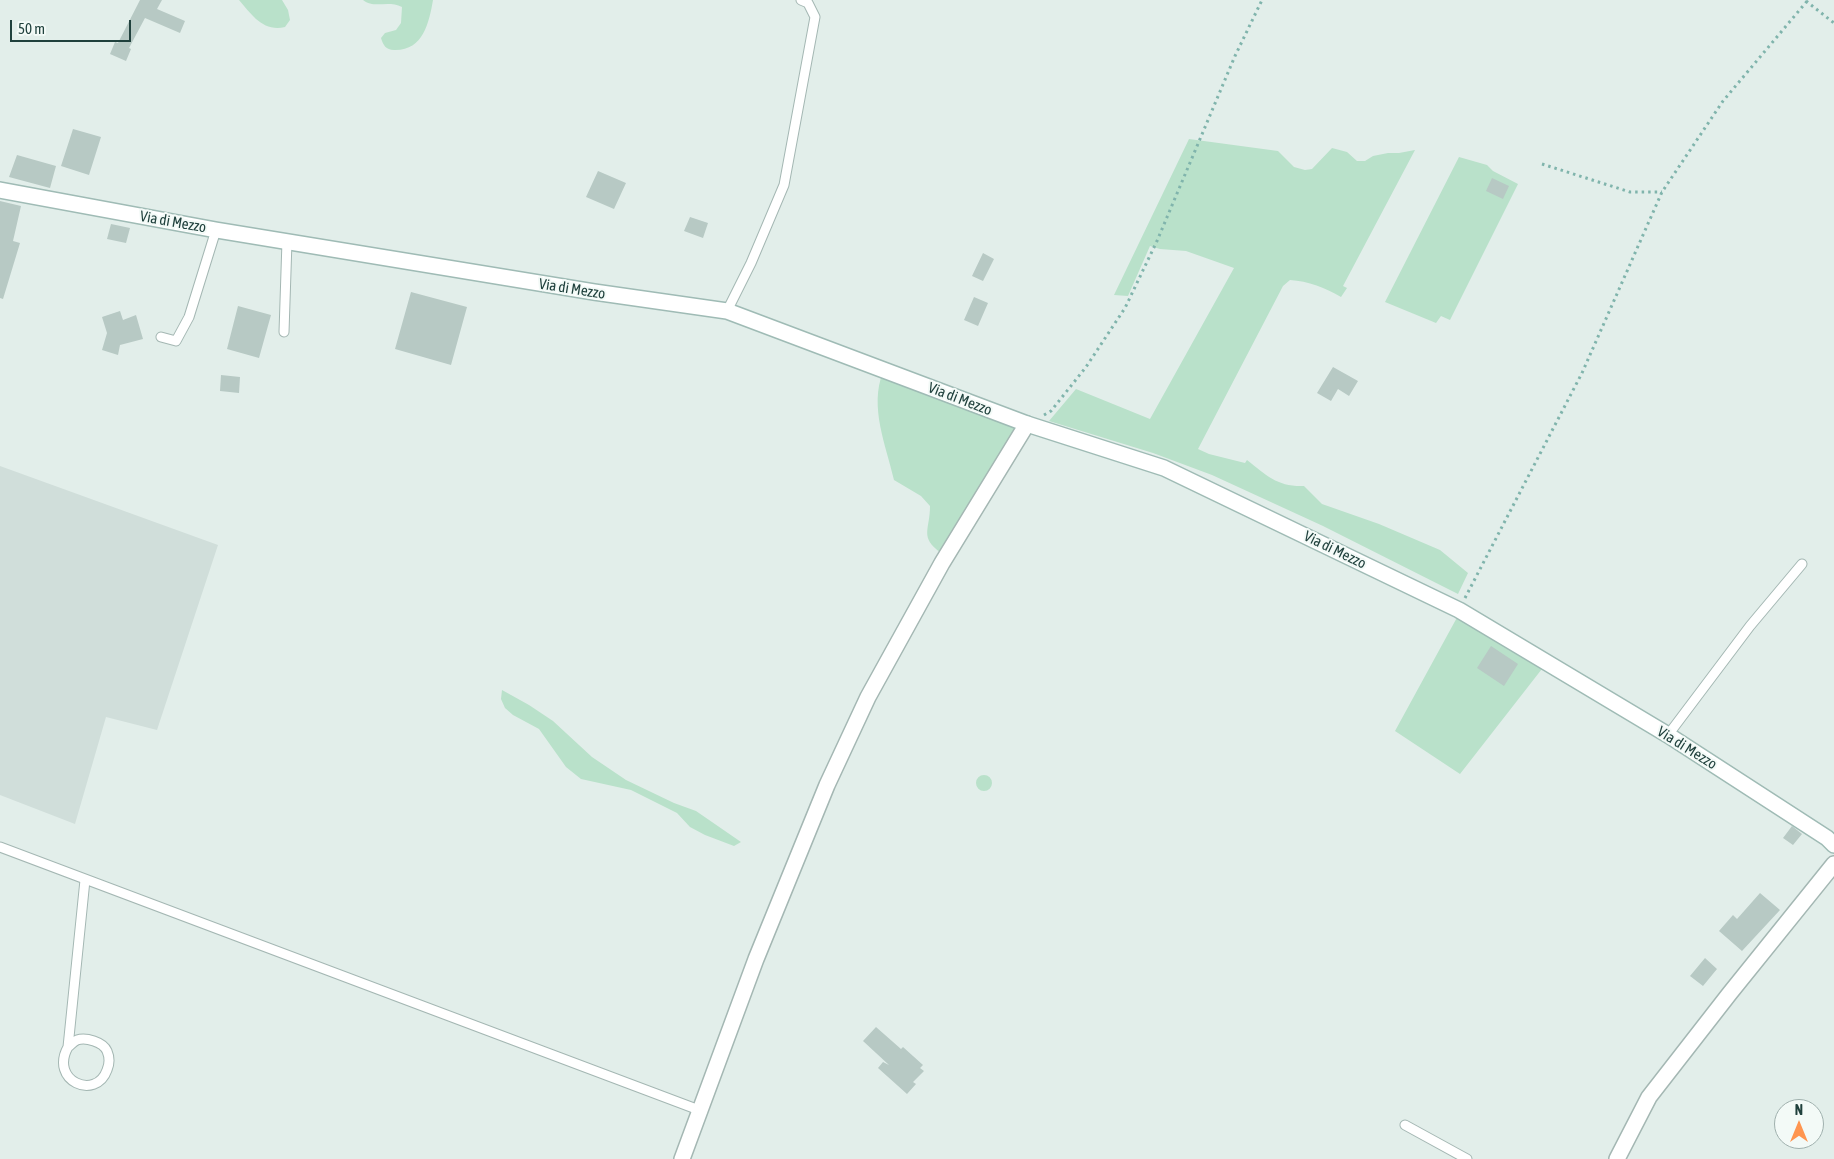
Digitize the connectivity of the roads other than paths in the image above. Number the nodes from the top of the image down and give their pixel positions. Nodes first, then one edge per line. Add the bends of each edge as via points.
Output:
1 (801, 0) edge
2 (0, 190) edge
3 (216, 230) junction
4 (287, 241) junction
5 (727, 311) junction
6 (284, 332) dead end
7 (161, 336) dead end
8 (1027, 424) junction
9 (1802, 564) dead end
10 (1668, 735) junction
11 (1834, 844) edge
12 (0, 847) edge
13 (1834, 864) edge
14 (85, 880) junction
15 (68, 1047) junction
16 (699, 1110) junction
17 (1405, 1125) dead end
18 (682, 1159) edge
19 (1467, 1159) edge
20 (1617, 1159) edge

1 - 5 lane via 808,3 815,17 784,185 752,263
2 - 3 main road, Via di Mezzo
3 - 4 main road, Via di Mezzo
3 - 7 lane via 189,318 176,341
4 - 5 main road, Via di Mezzo via 585,291
4 - 6 lane
5 - 8 main road, Via di Mezzo
8 - 10 main road, Via di Mezzo via 1164,468 1459,610
8 - 16 main road via 942,563 868,697 827,784
9 - 10 lane via 1750,626
10 - 11 main road, Via di Mezzo
12 - 14 lane
13 - 20 main road via 1649,1098
14 - 15 lane
14 - 16 lane
15 - 15 lane via 83,1038 101,1043 107,1050 110,1063 105,1077 93,1085 80,1085 69,1079 63,1069 63,1056
16 - 18 main road
17 - 19 lane

